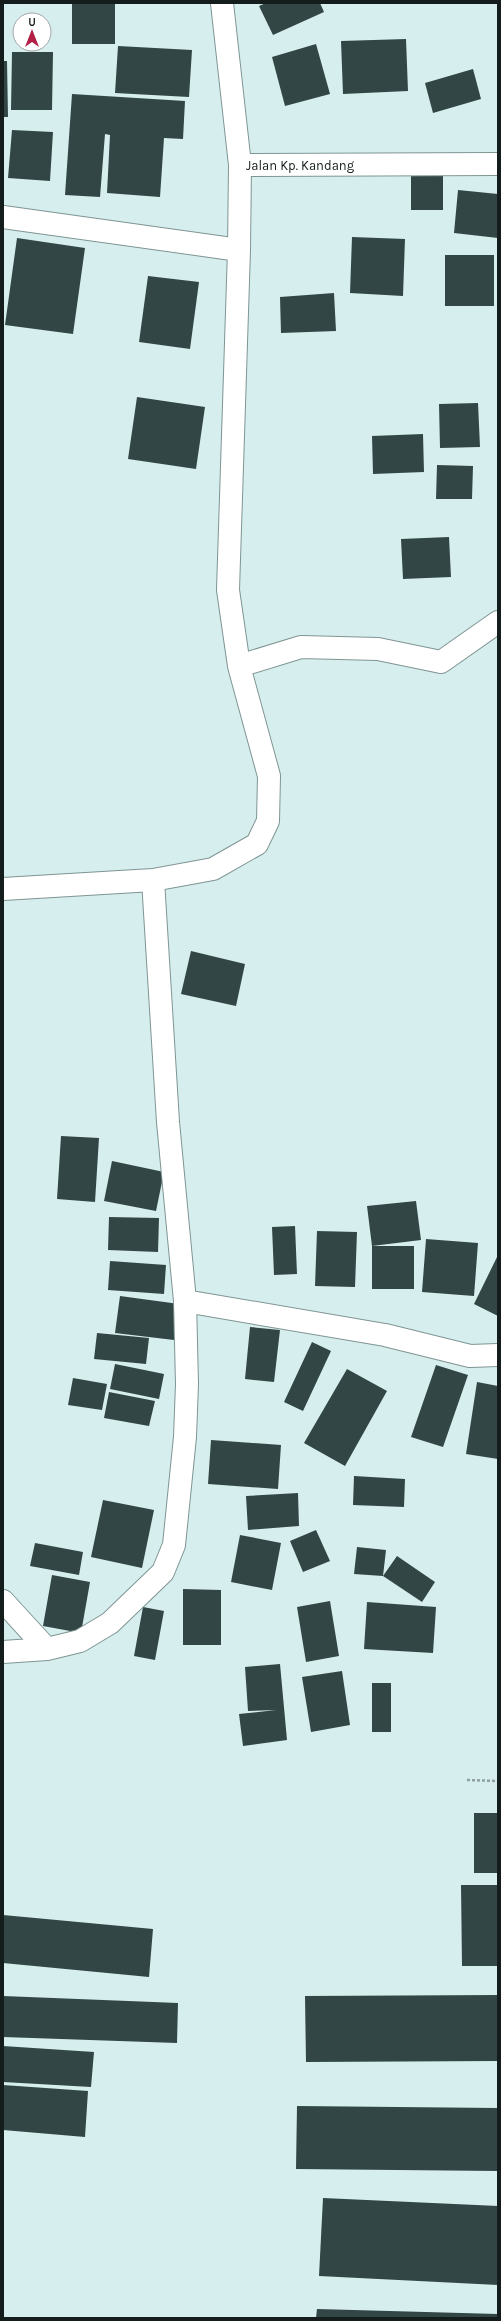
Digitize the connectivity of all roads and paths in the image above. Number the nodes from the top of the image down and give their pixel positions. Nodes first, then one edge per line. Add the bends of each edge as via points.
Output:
1 (222, 3) edge
2 (498, 164) edge
3 (240, 165) junction
4 (3, 217) edge
5 (238, 250) junction
6 (498, 622) edge
7 (239, 666) junction
8 (153, 880) junction
9 (3, 889) edge
10 (185, 1301) junction
11 (498, 1355) edge
12 (3, 1601) edge
13 (47, 1649) junction
14 (3, 1652) edge
15 (467, 1780) dead end
16 (498, 1781) edge

1 - 3 street, Jalan Kp. Kandang
2 - 3 street, Jalan Kp. Kandang
3 - 5 street
4 - 5 street
5 - 7 street via 228,590
6 - 7 street via 441,662 378,648 300,647
7 - 8 street via 269,776 268,821 256,844 213,869
8 - 9 street
8 - 10 street via 168,1122
10 - 11 street via 385,1336 470,1356
10 - 13 street via 187,1384 174,1545 163,1572 110,1623 80,1641
12 - 13 street
13 - 14 street
15 - 16 path

